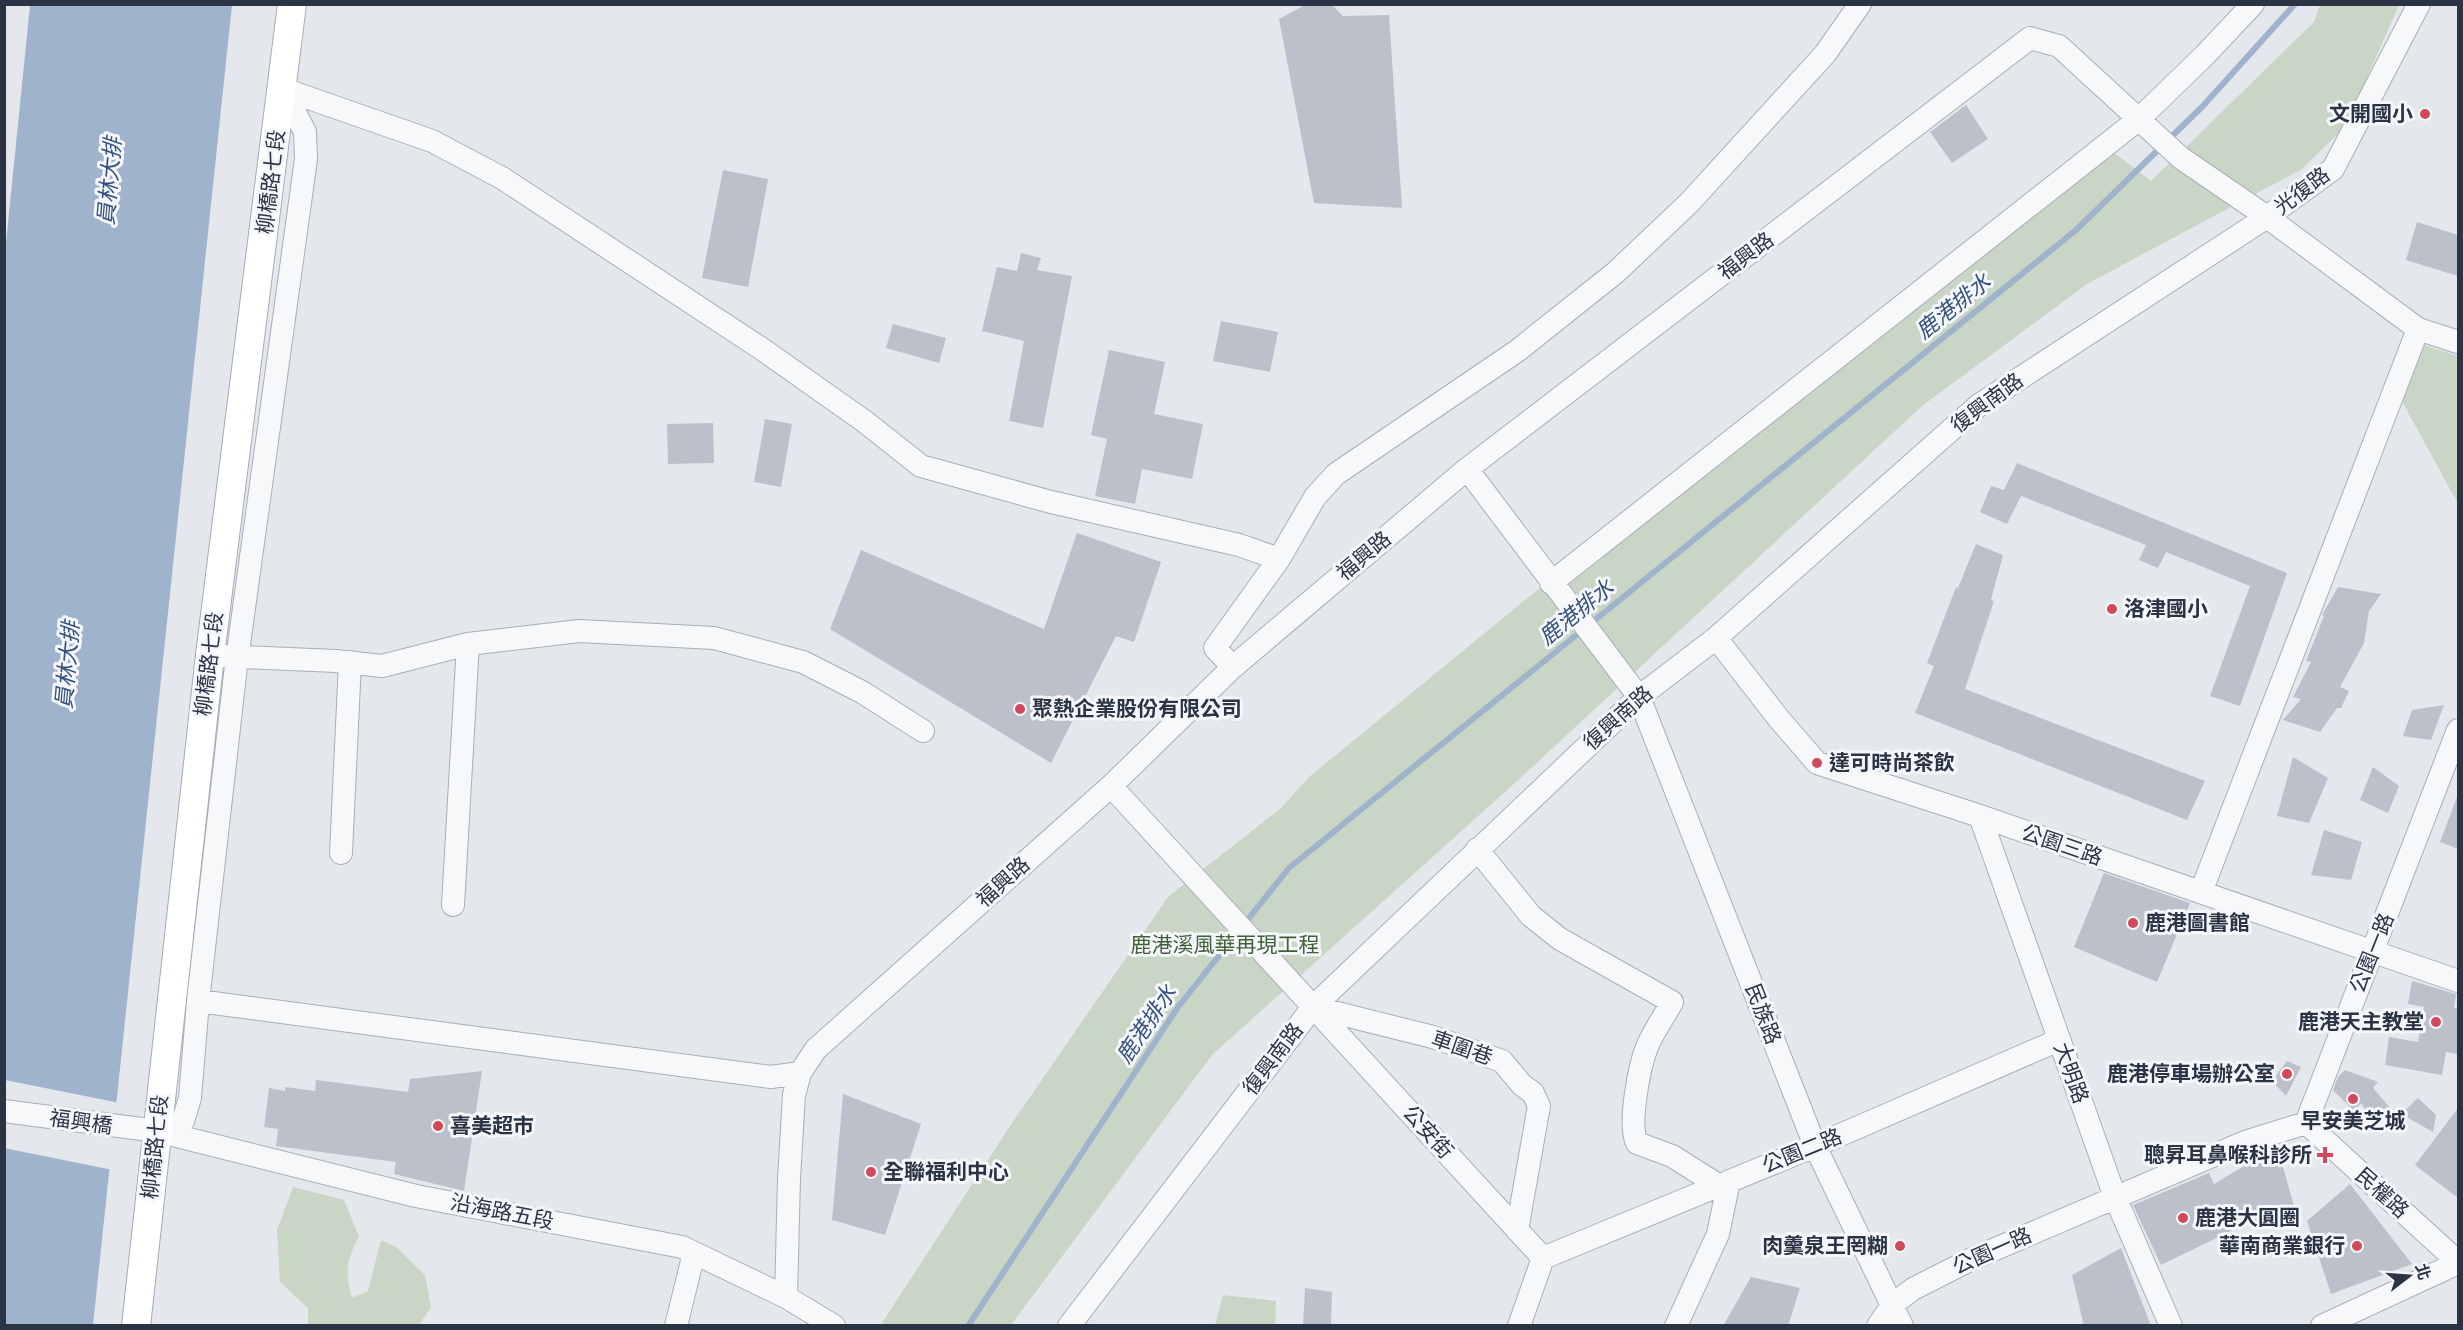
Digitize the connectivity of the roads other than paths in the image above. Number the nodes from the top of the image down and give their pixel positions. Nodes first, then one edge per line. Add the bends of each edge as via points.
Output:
1 (292, 4) edge
2 (1860, 4) edge
3 (2253, 4) edge
4 (2419, 4) edge
5 (283, 89) junction
6 (2142, 122) junction
7 (2267, 217) junction
8 (2418, 329) junction
9 (2458, 342) edge
10 (1467, 469) junction
11 (1279, 559) junction
12 (1551, 583) junction
13 (1716, 638) junction
14 (468, 644) junction
15 (224, 656) junction
16 (350, 662) junction
17 (1233, 667) junction
18 (1639, 697) junction
19 (2458, 730) edge
20 (923, 731) dead end
21 (1111, 786) junction
22 (1980, 816) junction
23 (1477, 849) junction
24 (341, 854) dead end
25 (2201, 892) junction
26 (453, 905) dead end
27 (2373, 950) junction
28 (2458, 981) edge
29 (198, 1001) junction
30 (1313, 1007) junction
31 (2059, 1040) junction
32 (800, 1073) junction
33 (4, 1111) edge
34 (2306, 1123) junction
35 (157, 1131) junction
36 (1815, 1146) junction
37 (1723, 1183) junction
38 (2115, 1197) junction
39 (1517, 1230) junction
40 (694, 1253) junction
41 (1543, 1258) junction
42 (2458, 1262) edge
43 (786, 1297) junction
44 (1893, 1304) junction
45 (136, 1326) edge
46 (676, 1326) edge
47 (834, 1326) edge
48 (1068, 1326) edge
49 (1518, 1326) edge
50 (1676, 1326) edge
51 (1878, 1326) edge
52 (1902, 1326) edge
53 (2171, 1326) edge
54 (2322, 1326) edge

1 - 5 main road, 柳橋路七段
2 - 11 street via 1825,54 1689,203 1615,273 1517,351 1336,474 1315,497
3 - 6 street
4 - 7 street, 光復路 via 2333,169
5 - 11 street via 432,141 502,178 762,349 921,466 1051,502 1239,545
5 - 15 main road, 柳橋路七段
6 - 7 street via 2181,158
6 - 10 street, 福興路 via 2059,46 2030,38
6 - 12 street
7 - 8 street
7 - 13 street, 復興南路 via 1978,405
8 - 9 street
8 - 25 street
10 - 12 street, 民族路
10 - 17 street, 福興路
11 - 17 street via 1215,648
12 - 18 street, 民族路
13 - 18 street, 復興南路
13 - 22 street, 公園三路 via 1817,763
14 - 16 street via 382,666
14 - 20 street via 579,631 714,638 803,662 862,692
14 - 26 street
15 - 16 street
15 - 29 street
15 - 35 main road, 柳橋路七段
16 - 24 street
17 - 21 street, 福興路
18 - 23 street, 復興南路
18 - 36 street, 民族路
19 - 27 street, 公園一路
21 - 30 street, 公安街
21 - 32 street, 福興路 via 816,1049
22 - 25 street, 公園三路
22 - 31 street, 大明路
23 - 30 street, 復興南路
23 - 37 street via 1531,916 1560,939 1672,1002 1647,1048 1633,1113 1633,1136 1637,1143
25 - 27 street, 公園三路
27 - 28 street, 公園三路
27 - 34 street, 公園一路
29 - 32 street via 771,1077
29 - 35 street via 190,1098 183,1121
30 - 39 street, 公安街
30 - 39 street, 車圍巷 via 1469,1048 1502,1061 1533,1093 1539,1106
30 - 48 street, 復興南路
31 - 36 street, 公園二路
31 - 38 street, 大明路
32 - 43 street, 福興路 via 793,1106
33 - 35 street, 福興橋
34 - 38 street, 公園一路 via 2245,1142
34 - 42 street, 民權路
35 - 40 street, 沿海路五段 via 416,1196 682,1247
35 - 45 main road, 柳橋路七段
36 - 37 street, 公園二路
36 - 44 street, 民族路
37 - 41 street, 公園二路
37 - 50 street via 1718,1234
38 - 44 street, 公園一路 via 1972,1258 1912,1289
38 - 53 street, 大明路
39 - 41 street, 公安街
40 - 43 street, 沿海路五段
40 - 46 street
41 - 49 street
42 - 54 street
43 - 47 street, 沿海路五段
44 - 51 street, 公園一路
44 - 52 street, 民族路

